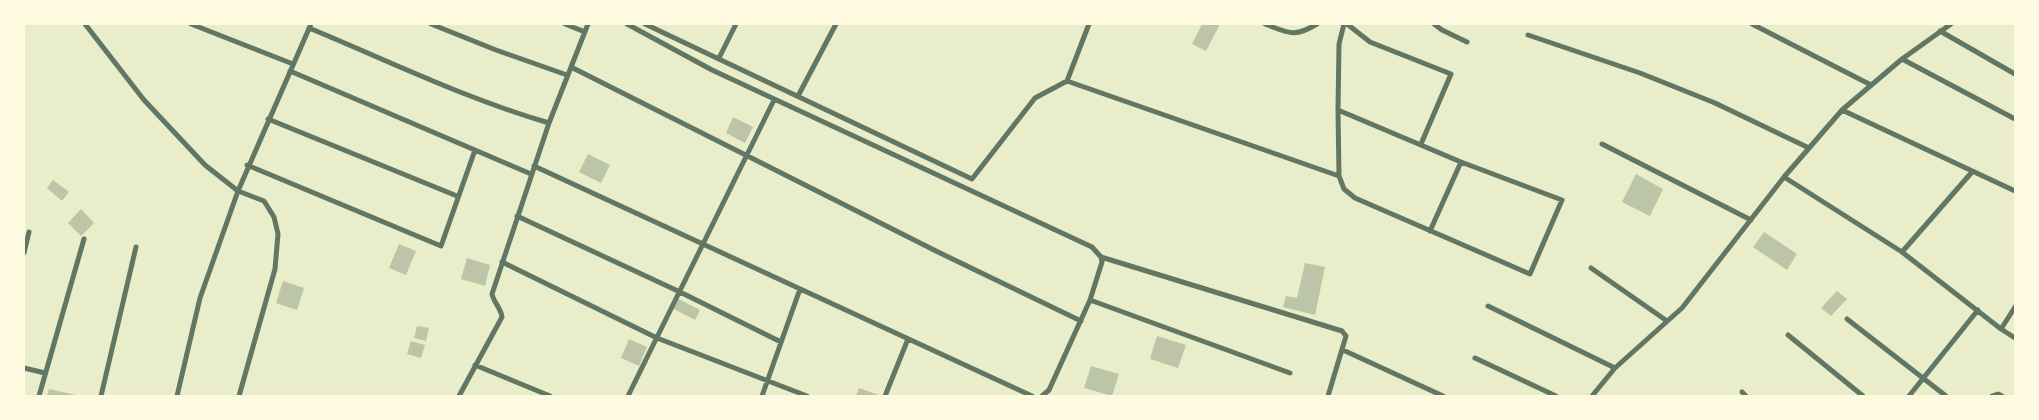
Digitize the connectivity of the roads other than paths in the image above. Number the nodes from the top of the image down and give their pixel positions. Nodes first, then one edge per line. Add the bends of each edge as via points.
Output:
1 (85, 24) edge
2 (191, 24) edge
3 (431, 24) edge
4 (565, 24) edge
5 (588, 24) edge
6 (627, 24) edge
7 (645, 24) edge
8 (736, 24) edge
9 (836, 24) edge
10 (1089, 24) edge
11 (1264, 24) edge
12 (1317, 24) edge
13 (1345, 24) edge
14 (1434, 24) edge
15 (1752, 24) edge
16 (1951, 24) edge
17 (310, 26) edge
18 (658, 26) edge
19 (1940, 31) junction
20 (585, 32) junction
21 (1528, 35) dead end
22 (1467, 42) dead end
23 (719, 58) junction
24 (1902, 59) junction
25 (293, 64) junction
26 (571, 66) junction
27 (290, 71) junction
28 (2015, 74) edge
29 (567, 75) junction
30 (1066, 82) junction
31 (1871, 85) junction
32 (798, 96) junction
33 (774, 100) junction
34 (1338, 110) junction
35 (1842, 110) junction
36 (268, 119) junction
37 (2015, 119) edge
38 (549, 123) junction
39 (1420, 144) junction
40 (1602, 144) dead end
41 (1809, 148) junction
42 (475, 150) junction
43 (746, 156) junction
44 (1461, 162) junction
45 (248, 165) junction
46 (534, 166) junction
47 (1972, 172) junction
48 (531, 174) junction
49 (1339, 176) junction
50 (1784, 177) junction
51 (238, 191) junction
52 (2015, 191) edge
53 (457, 196) junction
54 (517, 216) junction
55 (1751, 220) junction
56 (28, 232) dead end
57 (1430, 232) junction
58 (84, 239) dead end
59 (703, 244) junction
60 (136, 247) dead end
61 (1902, 252) junction
62 (24, 254) edge
63 (1101, 257) junction
64 (502, 262) junction
65 (1591, 268) dead end
66 (800, 289) junction
67 (680, 292) junction
68 (1090, 300) junction
69 (1488, 306) dead end
70 (2015, 307) edge
71 (1978, 310) junction
72 (1847, 319) dead end
73 (1081, 321) junction
74 (1667, 321) junction
75 (2000, 328) junction
76 (1788, 335) dead end
77 (657, 338) junction
78 (908, 338) junction
79 (2015, 338) edge
80 (781, 342) junction
81 (1343, 350) junction
82 (1475, 358) dead end
83 (475, 365) junction
84 (24, 368) edge
85 (1615, 368) junction
86 (45, 373) junction
87 (1290, 373) dead end
88 (1922, 378) junction
89 (767, 382) junction
90 (38, 396) edge
91 (101, 396) edge
92 (177, 396) edge
93 (239, 396) edge
94 (459, 396) edge
95 (550, 396) edge
96 (628, 396) edge
97 (762, 396) edge
98 (807, 396) edge
99 (885, 396) edge
100 (1032, 396) edge
101 (1042, 396) edge
102 (1328, 396) edge
103 (1443, 396) edge
104 (1556, 396) edge
105 (1592, 396) edge
106 (1863, 396) edge
107 (1909, 396) edge
108 (1946, 396) edge
109 (1992, 396) edge
110 (2002, 396) edge

1 - 51 street via 144,100 205,165
2 - 25 street
3 - 29 street
4 - 20 street
5 - 20 street
6 - 33 street
7 - 18 street
8 - 23 street
9 - 32 street
10 - 30 street
11 - 12 street via 1291,34 1304,32
13 - 34 street via 1339,44
13 - 39 street via 1370,42 1451,74
14 - 22 street
15 - 31 street
16 - 19 street
17 - 25 street
17 - 38 street via 451,89
18 - 23 street
19 - 24 street
19 - 28 street
20 - 26 street
21 - 41 street via 1706,99
23 - 32 street
24 - 31 street
24 - 37 street
25 - 27 street
26 - 29 street
26 - 43 street
27 - 36 street
27 - 42 street
29 - 38 street
30 - 32 street via 1035,98 972,179
30 - 49 street
31 - 35 street
33 - 43 street
33 - 63 street via 1092,247
34 - 39 street
34 - 49 street
35 - 41 street
35 - 47 street
36 - 45 street
36 - 53 street
38 - 46 street
39 - 44 street
40 - 55 street
41 - 50 street
42 - 48 street
42 - 53 street
43 - 59 street
43 - 73 street
44 - 57 street
44 - 57 street via 1562,200 1530,274
45 - 51 street
45 - 53 street via 441,246
46 - 48 street
46 - 59 street
47 - 52 street
47 - 61 street
48 - 54 street
49 - 57 street via 1344,190 1355,198
50 - 55 street
50 - 61 street
51 - 92 street via 200,298
51 - 93 street via 264,201 274,217 278,234 275,269
54 - 64 street
54 - 67 street
55 - 74 street via 1682,308
56 - 62 street
58 - 86 street
59 - 66 street
59 - 67 street
60 - 91 street
61 - 71 street
63 - 68 street via 1101,268
63 - 81 street via 1342,331 1346,336
64 - 77 street
64 - 83 street via 492,294 502,317
65 - 74 street
66 - 78 street
66 - 80 street
67 - 77 street
67 - 80 street
68 - 73 street
68 - 87 street
69 - 85 street
70 - 75 street
71 - 75 street
71 - 88 street
72 - 88 street
73 - 101 street via 1049,390
74 - 85 street
75 - 79 street
76 - 106 street
77 - 89 street
77 - 96 street
78 - 99 street
78 - 100 street
80 - 89 street
81 - 102 street
81 - 103 street
82 - 104 street
83 - 94 street
83 - 95 street
84 - 86 street
85 - 105 street
86 - 90 street
88 - 107 street
88 - 108 street
89 - 97 street
89 - 98 street
109 - 110 street

